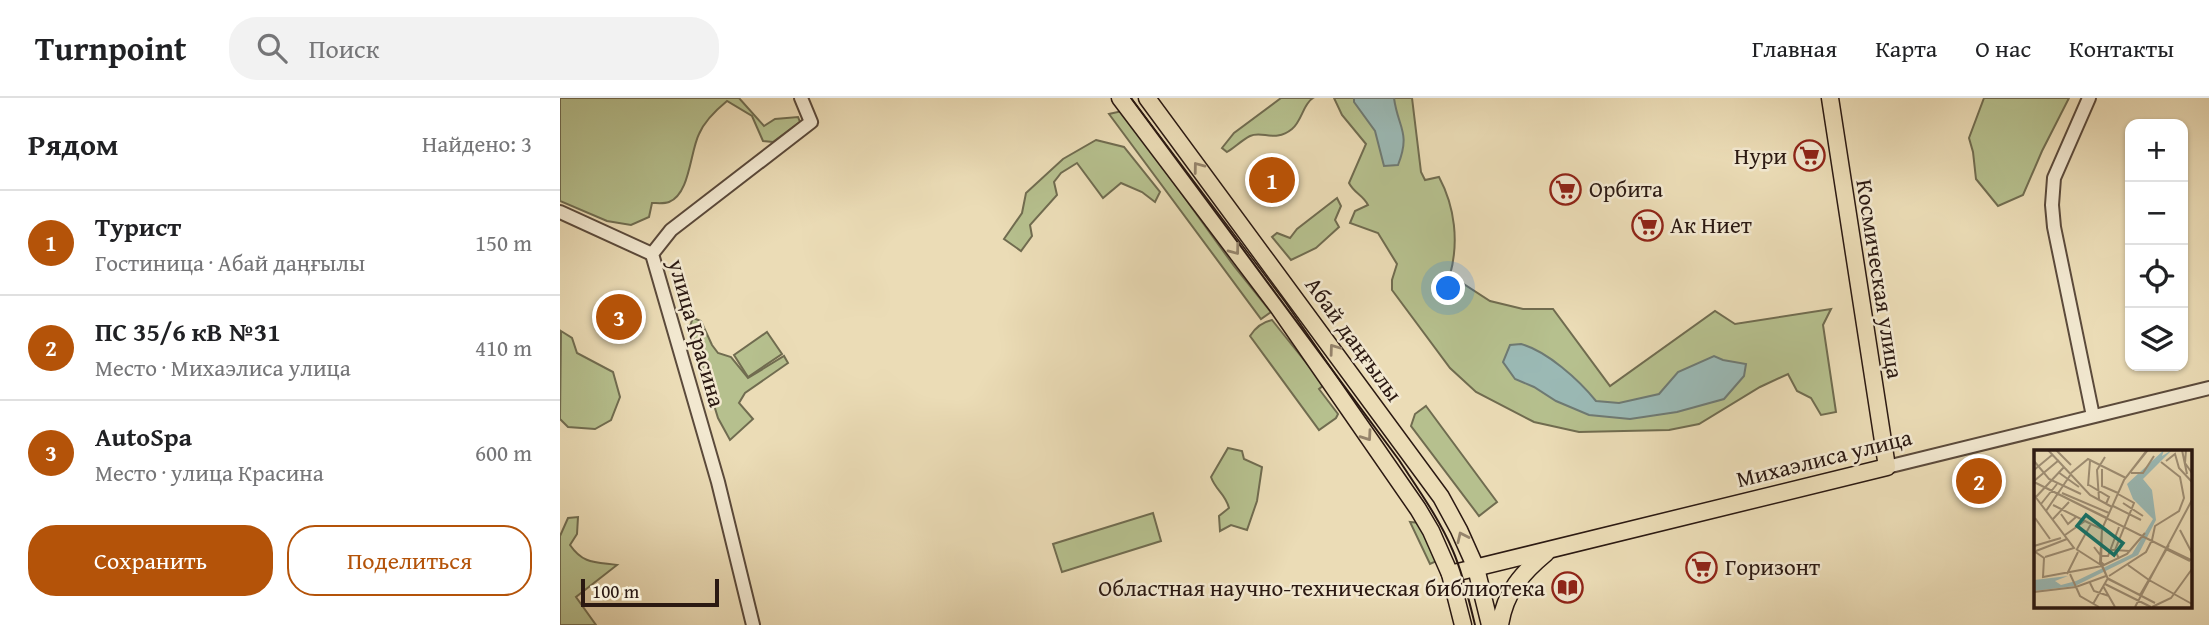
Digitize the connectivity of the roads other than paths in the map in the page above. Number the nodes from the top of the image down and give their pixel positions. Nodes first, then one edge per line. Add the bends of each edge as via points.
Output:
1 (801, 98) edge
2 (1120, 98) edge
3 (1147, 98) edge
4 (1830, 98) edge
5 (2089, 98) edge
6 (560, 212) edge
7 (652, 254) junction
8 (2209, 388) edge
9 (2093, 416) junction
10 (1886, 467) junction
11 (1549, 550) junction
12 (1476, 568) junction
13 (1450, 574) junction
14 (754, 625) edge
15 (1463, 625) edge
16 (1490, 625) edge
17 (1500, 625) edge

1 - 7 street, улица Красина via 811,122 671,230
2 -> 13 main road, Абай даңғылы via 1278,307 1431,531
12 -> 3 main road, Абай даңғылы via 1441,497
4 - 10 main road, Космическая улица
5 - 9 street via 2054,178 2052,205
6 - 7 street
7 - 14 street, улица Красина
8 - 9 street, Михаэлиса улица
9 - 10 street, Михаэлиса улица
10 - 11 main road, Михаэлиса улица
11 - 12 main road, Михаэлиса улица
11 - 17 main road via 1515,583
12 - 13 main road, Михаэлиса улица
12 - 16 main road, Абай даңғылы
13 - 15 main road, Абай даңғылы

